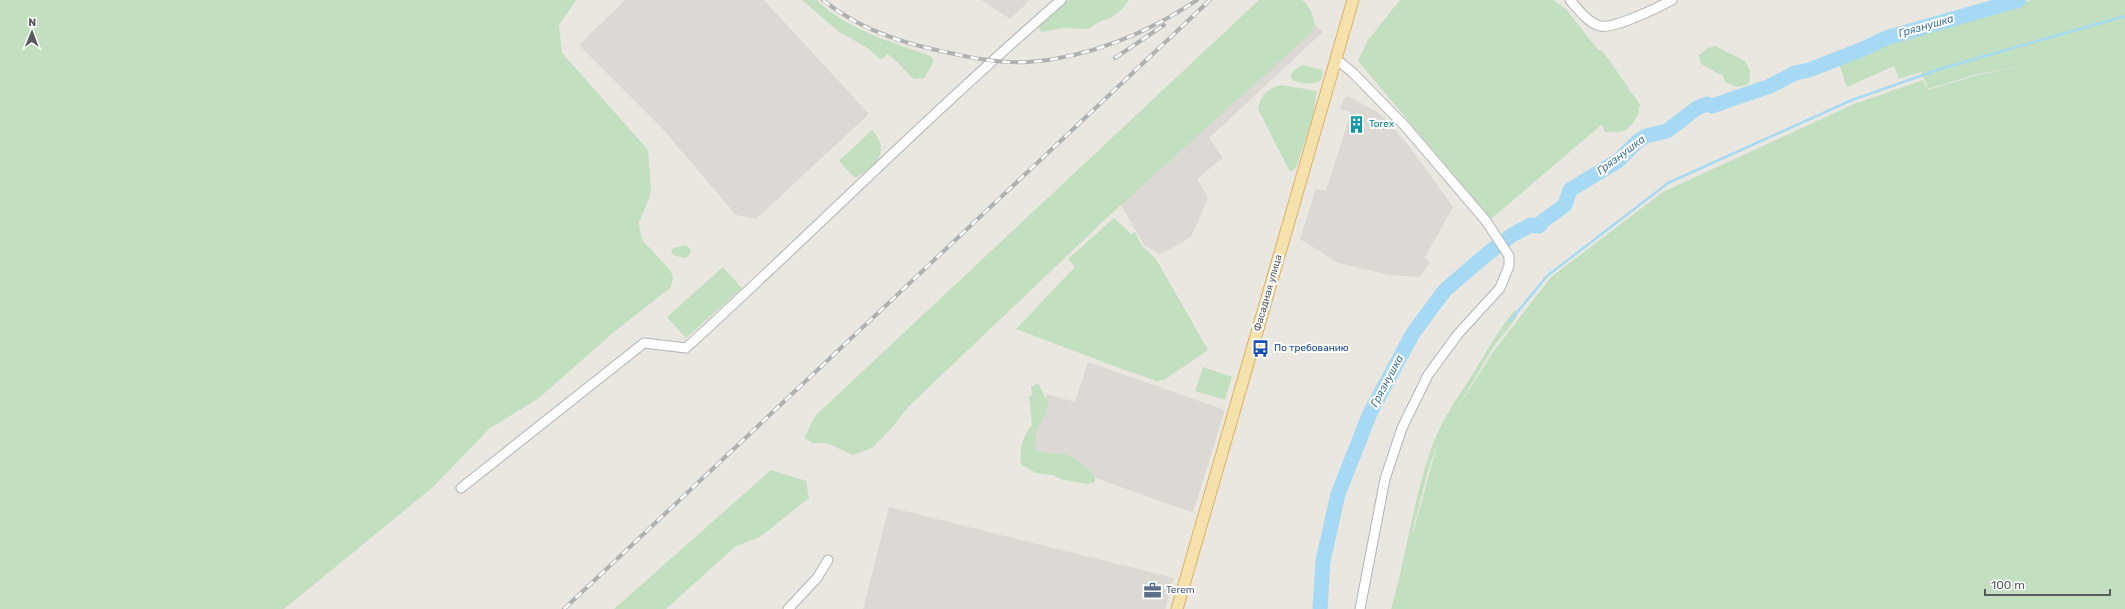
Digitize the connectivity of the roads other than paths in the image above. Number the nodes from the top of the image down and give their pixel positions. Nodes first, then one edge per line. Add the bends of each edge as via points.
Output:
1 (1060, 0) edge
2 (1353, 0) edge
3 (1570, 0) edge
4 (1672, 0) edge
5 (1336, 59) junction
6 (460, 488) dead end
7 (828, 560) dead end
8 (788, 609) edge
9 (1176, 609) edge
10 (1360, 609) edge

1 - 6 street via 991,61 686,348 644,343
2 - 5 main road, Фасадная улица
3 - 4 street via 1588,20 1601,26 1650,12
5 - 9 main road, Фасадная улица
5 - 10 street via 1405,126 1486,221 1509,256 1509,266 1500,288 1458,334 1428,375 1402,428 1385,479
7 - 8 street via 817,578

